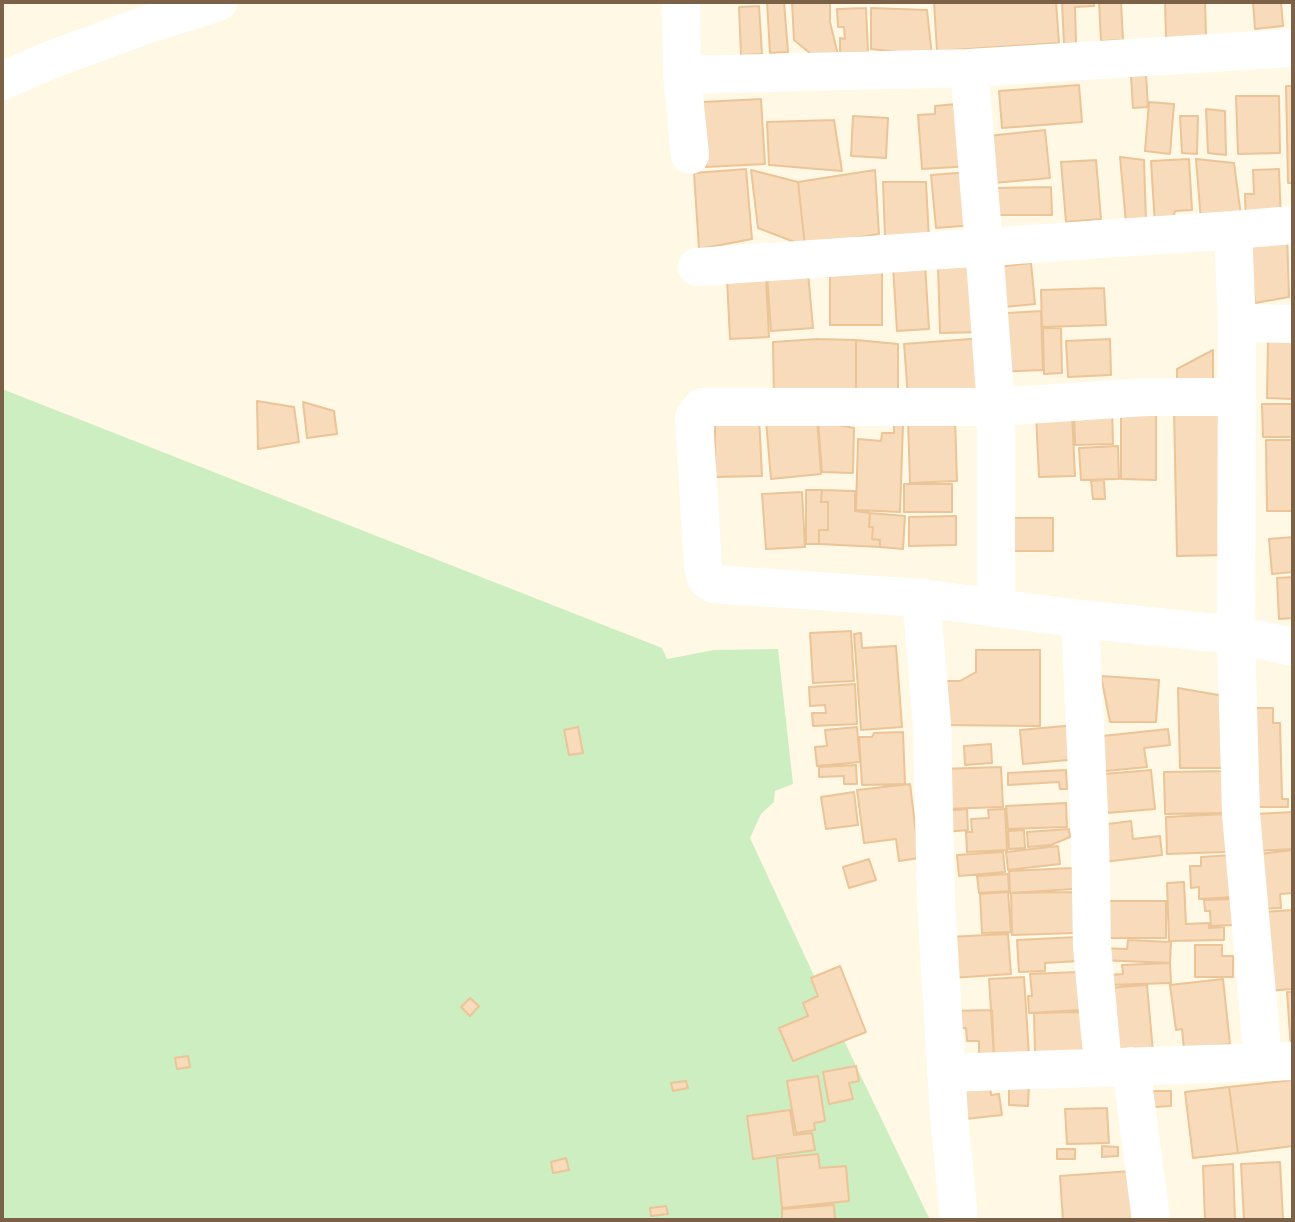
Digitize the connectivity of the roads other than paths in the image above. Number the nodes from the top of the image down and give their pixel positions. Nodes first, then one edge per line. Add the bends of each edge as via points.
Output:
1 (218, 2) edge
2 (681, 2) edge
3 (1293, 48) edge
4 (969, 68) junction
5 (682, 75) junction
6 (2, 81) edge
7 (690, 155) dead end
8 (1293, 225) edge
9 (1233, 230) junction
10 (984, 246) junction
11 (697, 267) dead end
12 (1237, 323) junction
13 (1293, 324) edge
14 (1237, 397) junction
15 (996, 407) junction
16 (921, 598) junction
17 (996, 608) junction
18 (1080, 620) junction
19 (1236, 635) junction
20 (1293, 648) edge
21 (1278, 1061) edge
22 (1117, 1067) junction
23 (946, 1073) junction
24 (959, 1220) edge
25 (1151, 1220) edge

1 - 6 street
2 - 5 street
3 - 4 street
4 - 5 street
4 - 10 street
5 - 7 street
8 - 9 street
9 - 10 street
9 - 12 street
10 - 11 street
10 - 15 street
12 - 13 street
12 - 14 street
14 - 15 street via 1147,397
14 - 19 street
15 - 16 street via 702,407 694,418 703,566 713,584
15 - 17 street
16 - 17 street
16 - 23 street via 932,724
17 - 18 street
18 - 19 street
18 - 22 street via 1092,946
19 - 20 street
19 - 21 street via 1241,814
21 - 22 street
22 - 23 street
22 - 25 street
23 - 24 street

